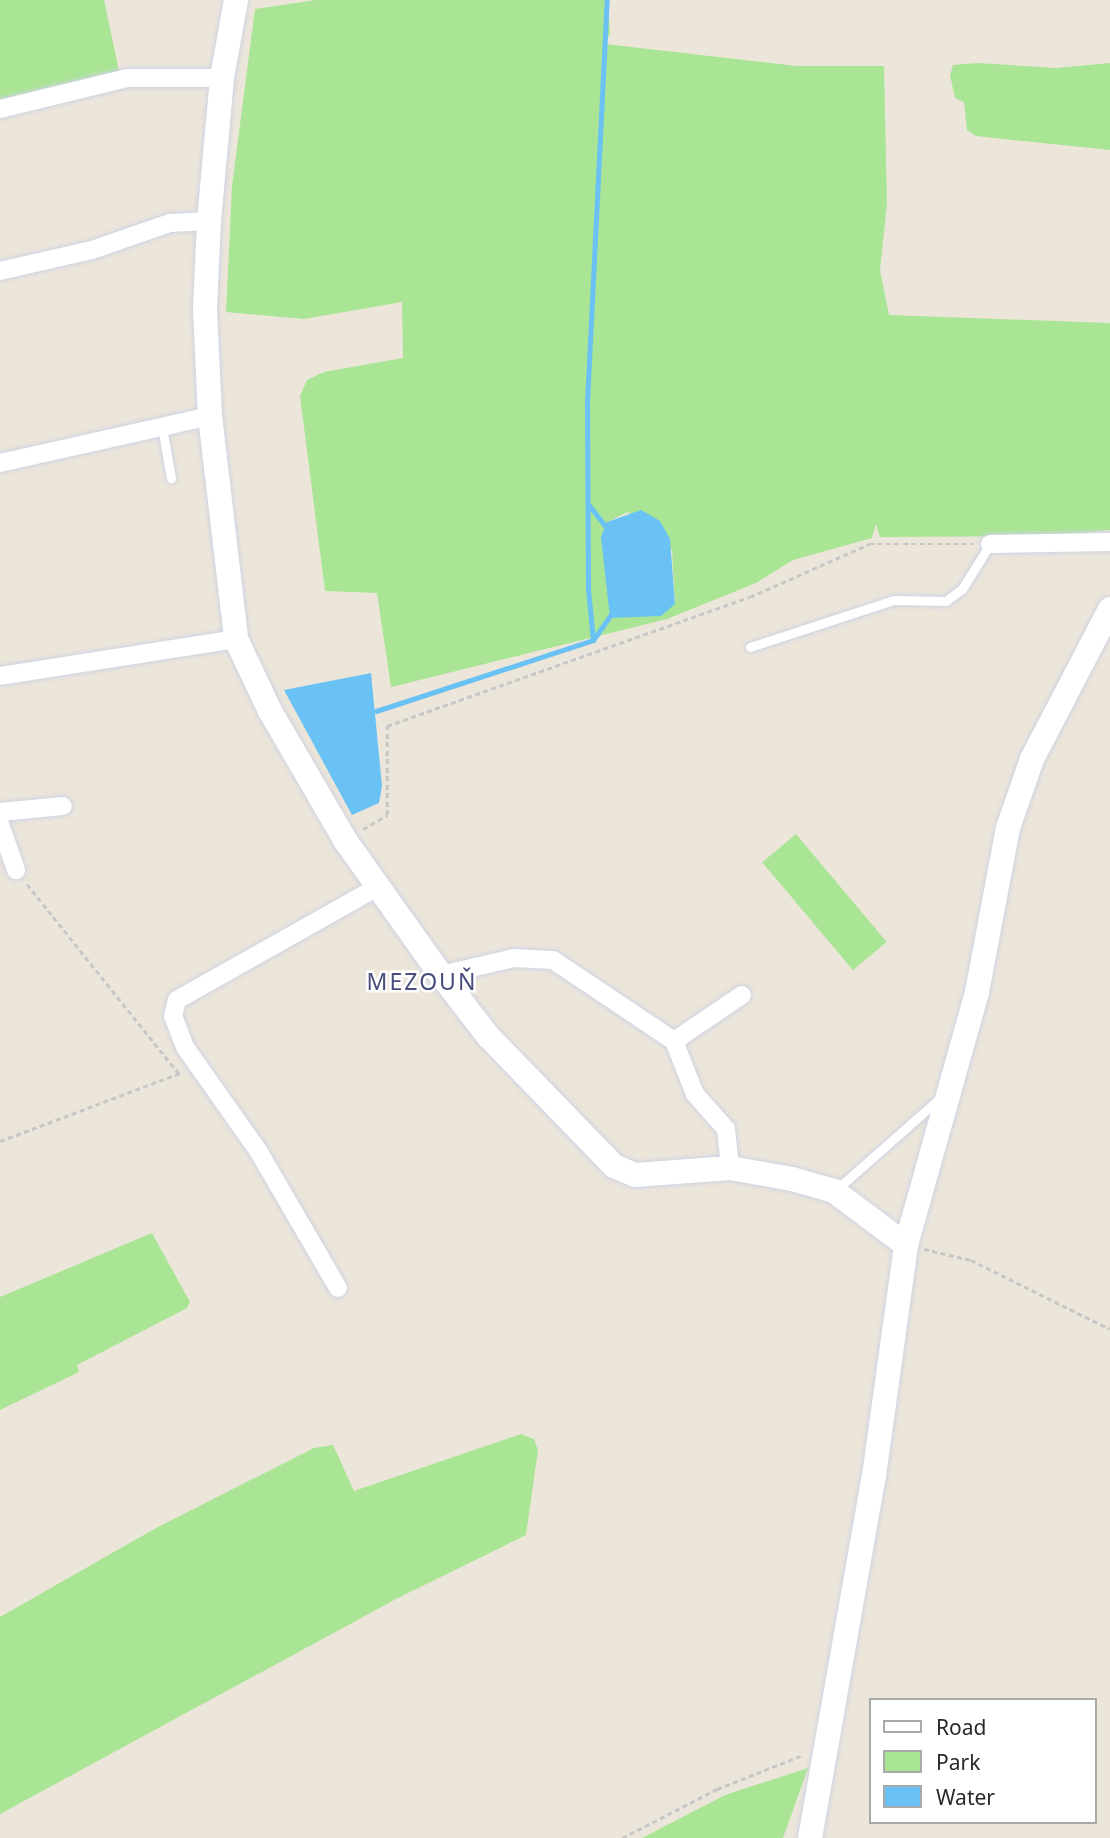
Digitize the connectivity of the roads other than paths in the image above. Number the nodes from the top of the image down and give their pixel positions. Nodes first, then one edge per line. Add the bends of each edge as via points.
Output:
1 (236, 0) edge
2 (222, 78) junction
3 (0, 109) edge
4 (209, 221) junction
5 (0, 271) edge
6 (210, 416) junction
7 (162, 427) junction
8 (0, 463) edge
9 (171, 478) dead end
10 (1110, 542) edge
11 (990, 544) joint
12 (1110, 609) edge
13 (236, 639) junction
14 (750, 648) dead end
15 (0, 676) edge
16 (63, 806) dead end
17 (0, 811) edge
18 (0, 824) edge
19 (16, 870) road end
20 (376, 888) junction
21 (441, 975) junction
22 (743, 996) dead end
23 (674, 1041) junction
24 (947, 1092) junction
25 (730, 1168) junction
26 (834, 1191) junction
27 (906, 1245) junction
28 (338, 1288) dead end
29 (810, 1838) edge

1 - 2 street
2 - 3 street via 127,78
2 - 4 street
4 - 5 street via 170,223 92,250
4 - 6 street via 205,310
6 - 7 street
6 - 13 street
7 - 8 street
7 - 9 lane
10 - 11 street
11 - 14 lane via 962,589 946,601 894,600
12 - 24 street via 1032,759 1008,828 977,992
13 - 15 street
13 - 20 street via 270,711
16 - 17 street
18 - 19 street
20 - 21 street
20 - 28 street via 177,1000 173,1016 196,1066 259,1152
21 - 23 street via 514,958 553,960
21 - 25 street via 488,1036 614,1166 635,1175
22 - 23 street
23 - 25 street via 695,1094 726,1129
24 - 26 lane
24 - 27 street
25 - 26 street via 760,1171
26 - 27 street
27 - 29 street via 874,1476

